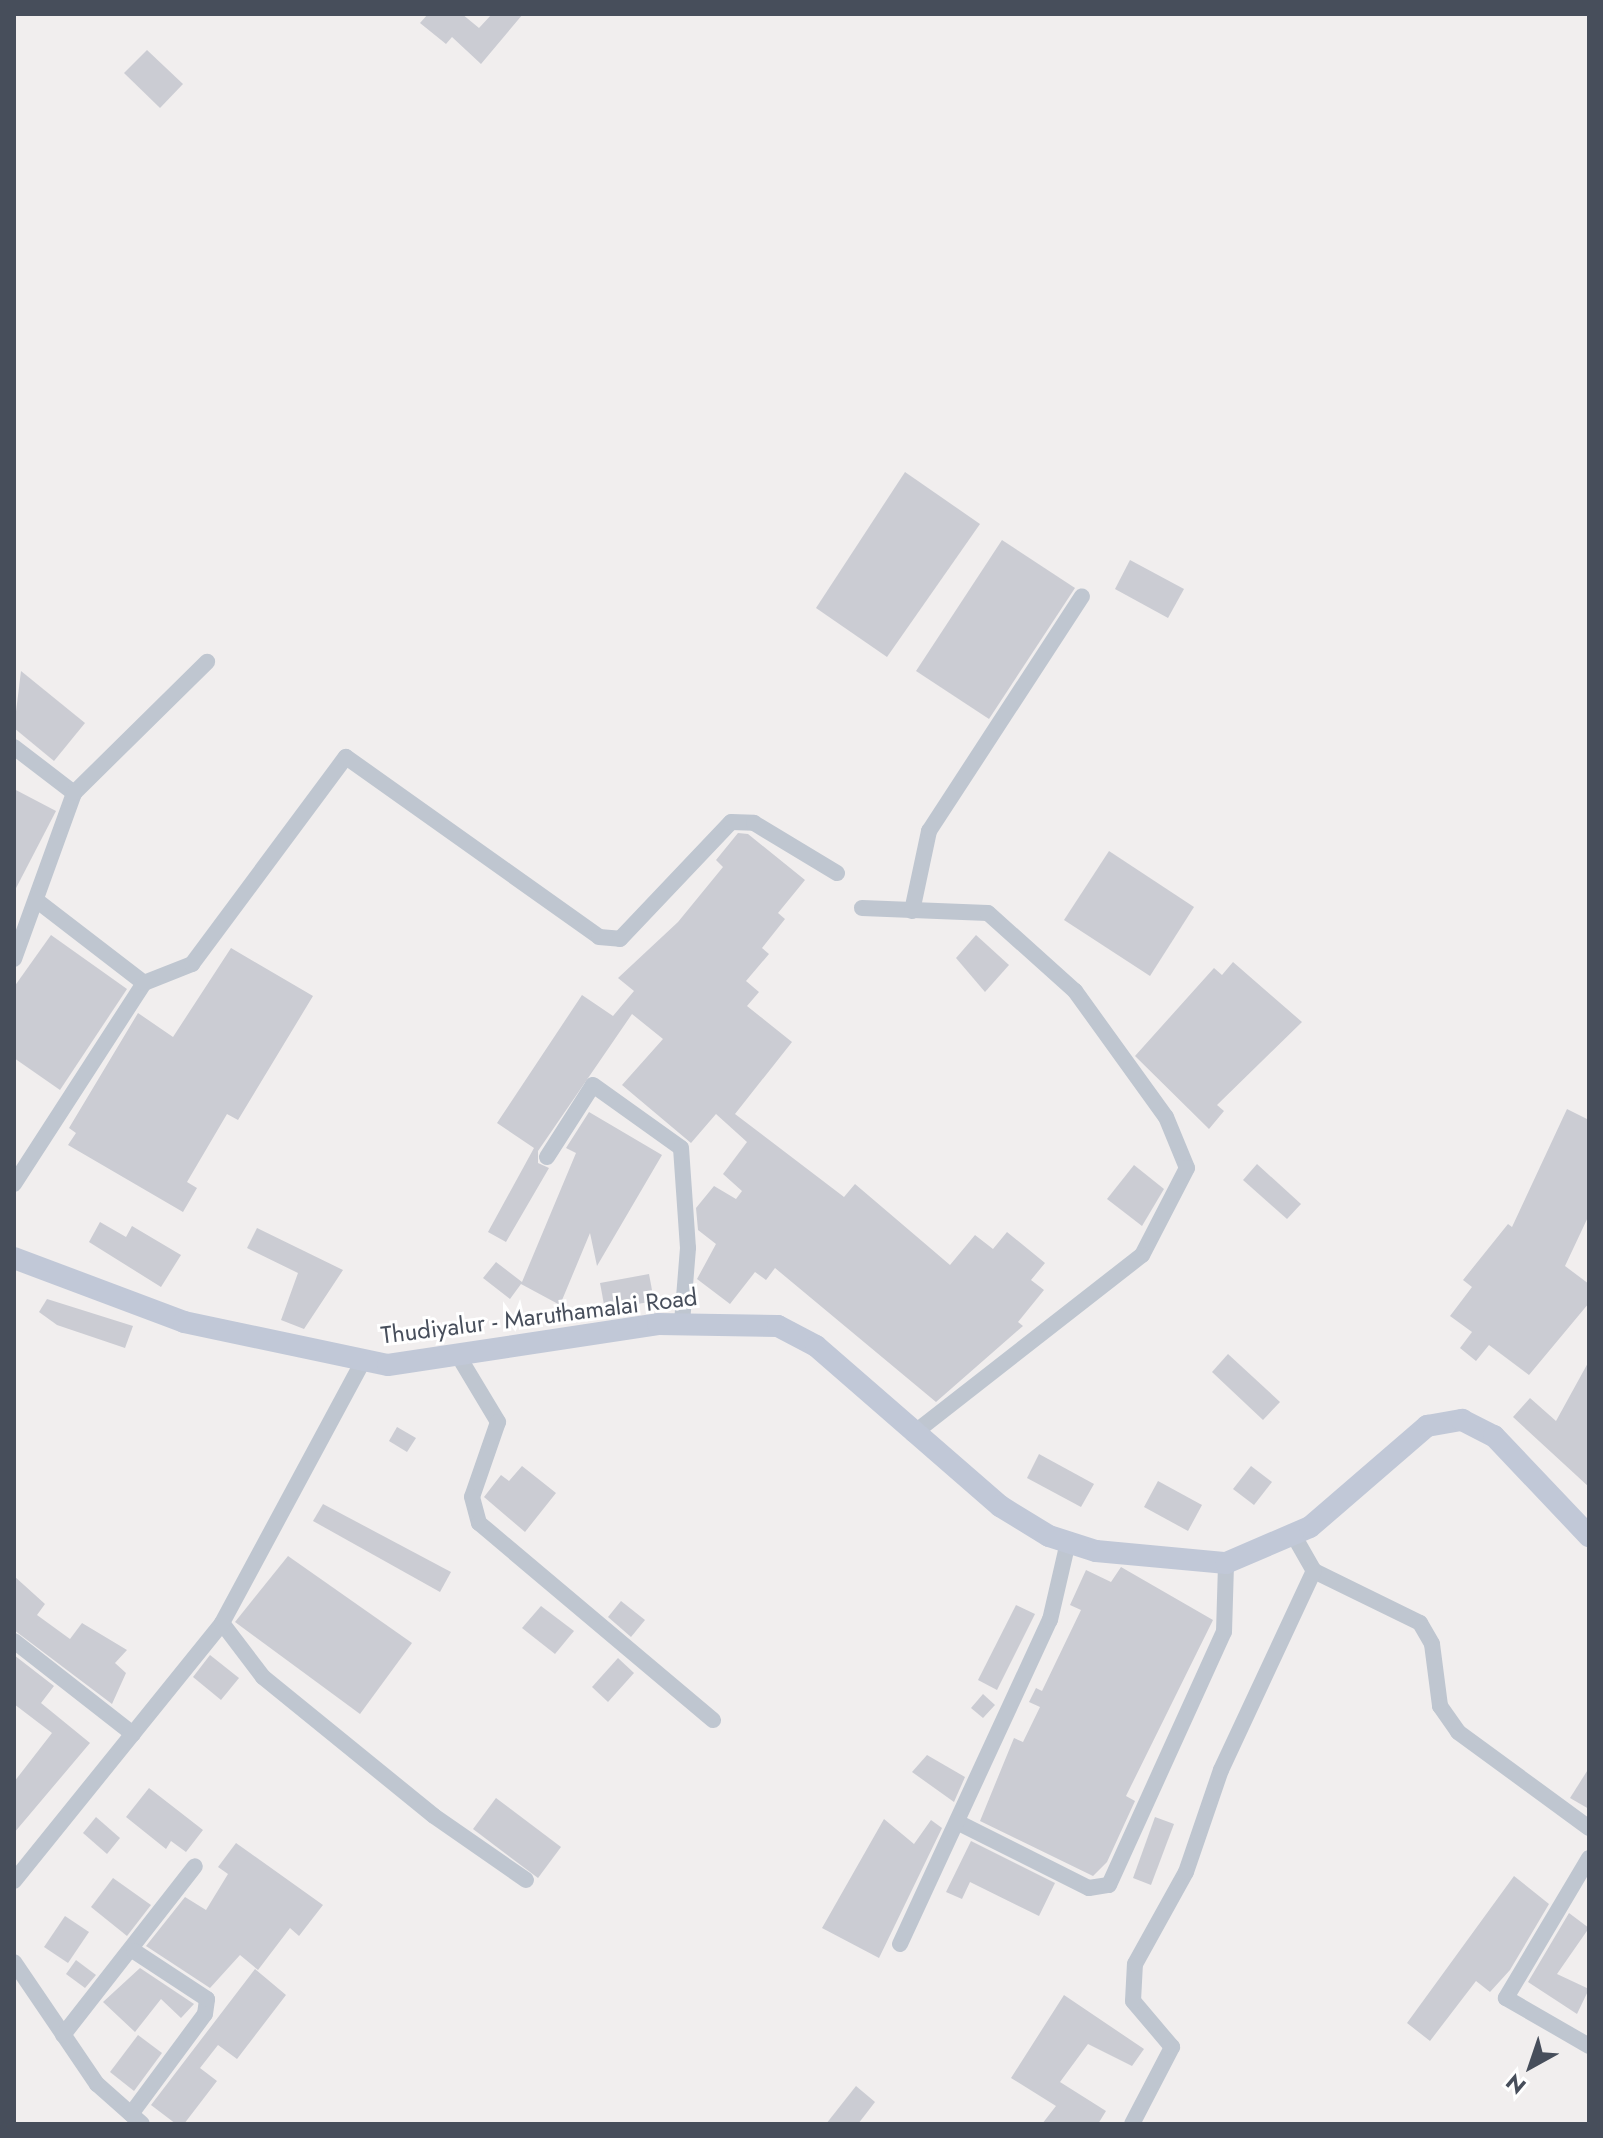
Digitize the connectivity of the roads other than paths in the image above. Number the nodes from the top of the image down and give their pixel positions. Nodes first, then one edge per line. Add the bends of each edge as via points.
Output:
1 (1082, 596) dead end
2 (207, 662) dead end
3 (14, 747) edge
4 (74, 793) junction
5 (837, 873) dead end
6 (40, 903) junction
7 (862, 908) dead end
8 (912, 911) junction
9 (14, 959) edge
10 (144, 983) junction
11 (547, 1157) dead end
12 (14, 1184) edge
13 (14, 1258) edge
14 (682, 1323) junction
15 (459, 1357) junction
16 (363, 1361) junction
17 (913, 1434) junction
18 (1294, 1536) junction
19 (1589, 1536) edge
20 (1068, 1542) junction
21 (1226, 1563) junction
22 (1314, 1571) junction
23 (222, 1623) junction
24 (14, 1641) edge
25 (713, 1720) dead end
26 (133, 1734) junction
27 (961, 1824) junction
28 (1589, 1828) edge
29 (1589, 1858) edge
30 (195, 1866) dead end
31 (526, 1880) dead end
32 (14, 1881) edge
33 (900, 1944) dead end
34 (134, 1951) junction
35 (14, 1962) edge
36 (63, 2035) junction
37 (1589, 2046) edge
38 (136, 2119) edge
39 (1132, 2124) edge

1 - 8 street via 929,831
2 - 4 street
3 - 4 street
4 - 6 street
5 - 10 street via 754,823 731,822 620,939 599,937 346,757 192,964
6 - 9 street
6 - 10 street
7 - 8 street
8 - 17 street via 988,913 1075,991 1166,1117 1187,1168 1142,1255
10 - 12 street
11 - 14 street via 593,1085 681,1148 688,1248
13 - 16 main road, Thudiyalur - Maruthamalai Road via 184,1322
14 - 15 main road, Thudiyalur - Maruthamalai Road
14 - 17 main road, Thudiyalur - Maruthamalai Road via 778,1326 816,1346
15 - 16 main road, Thudiyalur - Maruthamalai Road
15 - 25 street via 498,1422 472,1497 479,1523
16 - 23 street
17 - 20 main road, Thudiyalur - Maruthamalai Road via 1000,1506
18 - 19 main road, Thudiyalur - Maruthamalai Road via 1427,1426 1462,1420 1494,1436
18 - 21 main road, Thudiyalur - Maruthamalai Road
18 - 22 street
20 - 21 main road, Thudiyalur - Maruthamalai Road
20 - 27 street via 1050,1620
21 - 27 street via 1224,1632 1109,1885 1089,1888
22 - 28 street via 1420,1623 1432,1644 1440,1706 1458,1732
22 - 39 street via 1221,1770 1186,1872 1135,1964 1133,2001 1172,2047
23 - 26 street
23 - 31 street via 263,1677
24 - 26 street
26 - 32 street
27 - 33 street
29 - 37 street via 1506,1998
30 - 34 street
34 - 36 street
34 - 38 street via 207,1999 205,2014
35 - 36 street
36 - 38 street via 97,2084

